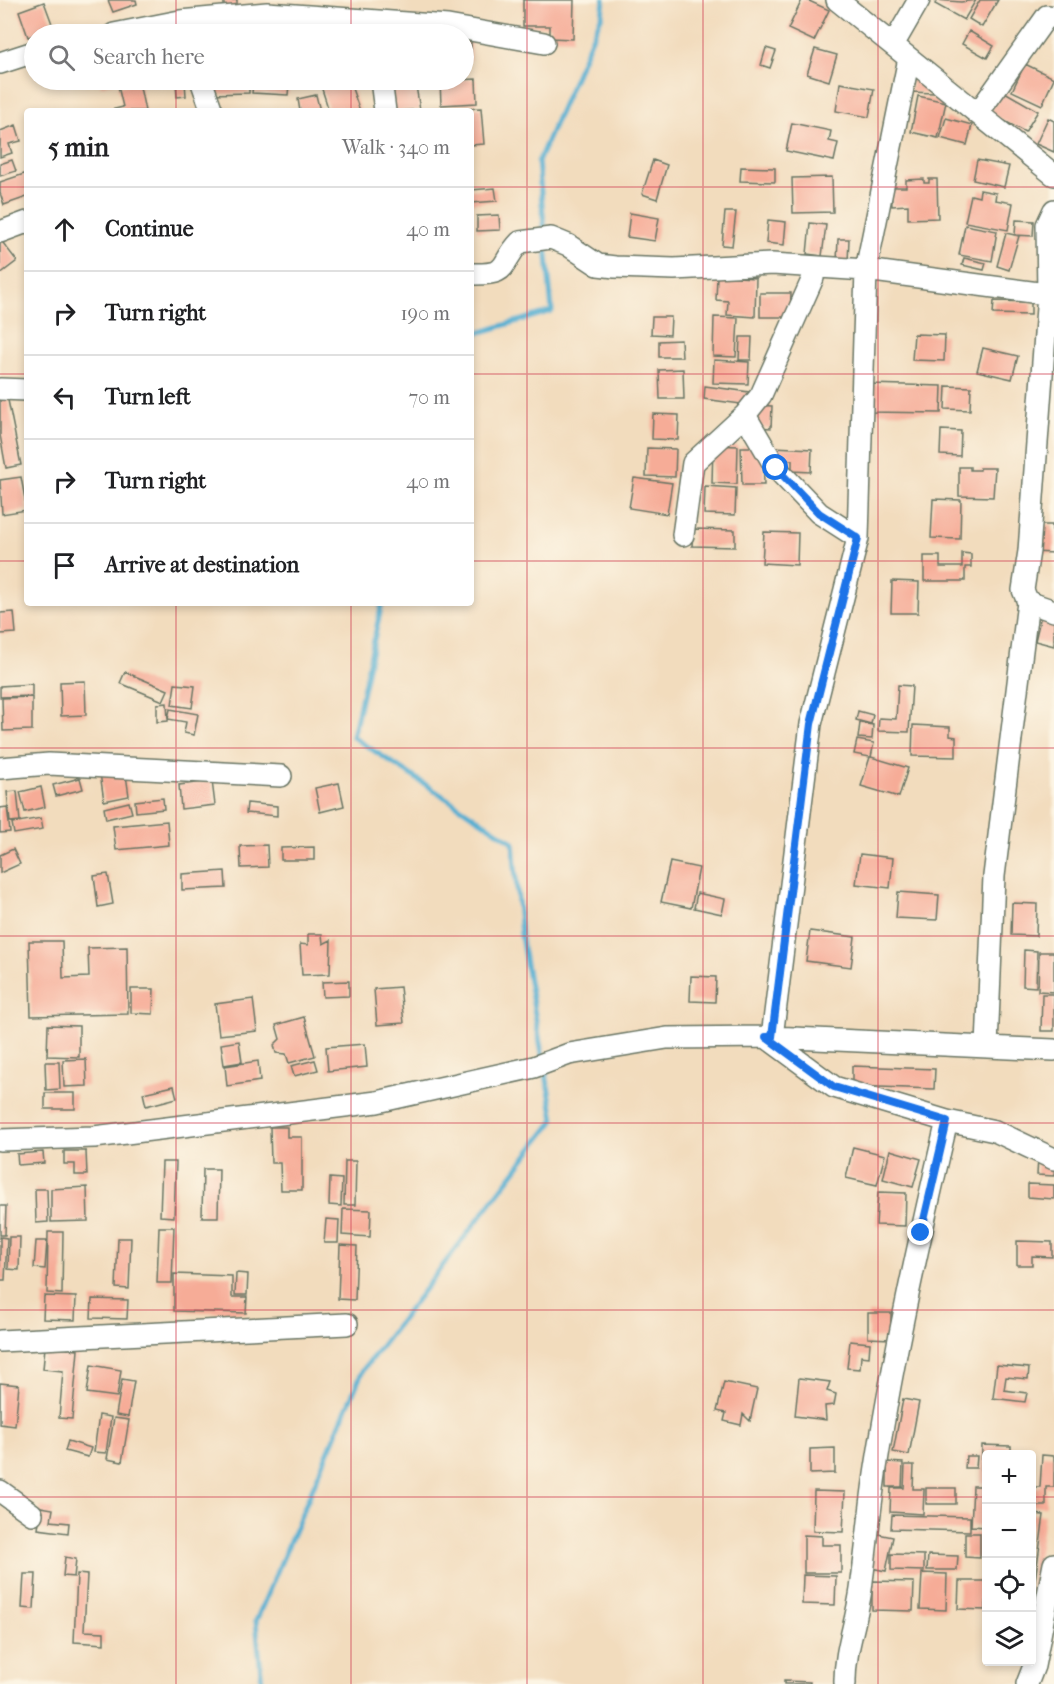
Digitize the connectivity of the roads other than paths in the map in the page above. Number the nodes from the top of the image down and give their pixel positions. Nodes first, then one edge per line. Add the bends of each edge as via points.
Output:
1 (919, 0) edge
2 (840, 1) edge
3 (1054, 17) edge
4 (205, 24) edge
5 (350, 24) edge
6 (474, 31) edge
7 (544, 43) dead end
8 (892, 45) junction
9 (24, 55) edge
10 (909, 58) junction
11 (0, 63) edge
12 (205, 90) edge
13 (382, 90) edge
14 (211, 108) edge
15 (385, 108) edge
16 (978, 113) junction
17 (1054, 175) edge
18 (1054, 210) edge
19 (24, 223) edge
20 (0, 232) edge
21 (718, 266) junction
22 (674, 269) junction
23 (866, 270) junction
24 (474, 274) edge
25 (813, 278) junction
26 (1051, 295) edge
27 (0, 388) edge
28 (24, 390) edge
29 (745, 415) junction
30 (683, 535) dead end
31 (858, 538) junction
32 (1028, 602) junction
33 (1054, 611) edge
34 (0, 768) edge
35 (281, 776) dead end
36 (769, 1037) junction
37 (987, 1047) junction
38 (1054, 1050) edge
39 (947, 1121) junction
40 (0, 1140) edge
41 (1054, 1159) edge
42 (347, 1324) dead end
43 (0, 1341) edge
44 (0, 1491) edge
45 (32, 1514) dead end
46 (1054, 1564) edge
47 (845, 1684) edge
48 (1027, 1684) edge

1 - 8 street
2 - 8 street
3 - 16 street via 1047,16
4 - 5 street via 267,13
6 - 7 street
8 - 10 street
9 - 11 street
10 - 16 street
10 - 23 street
12 - 14 street
13 - 15 street
16 - 17 street
18 - 26 street via 1047,225
19 - 20 street
21 - 22 street
21 - 23 street via 772,264
21 - 25 street
22 - 24 street via 598,265 568,245 544,238 520,242 499,271
22 - 25 street
23 - 26 street
23 - 31 street
25 - 29 street via 760,395
26 - 32 street via 1023,590
27 - 28 street
29 - 30 street via 693,463
29 - 31 street via 776,468 819,513
31 - 36 street via 811,724
32 - 33 street
32 - 37 street via 994,876
34 - 35 street via 49,764
36 - 37 street
36 - 39 street via 834,1087
36 - 40 street via 667,1038 569,1054 534,1067 378,1102 94,1137
37 - 38 street
39 - 41 street via 995,1131
39 - 47 street via 886,1409 861,1598
42 - 43 street
44 - 45 street
46 - 48 street

